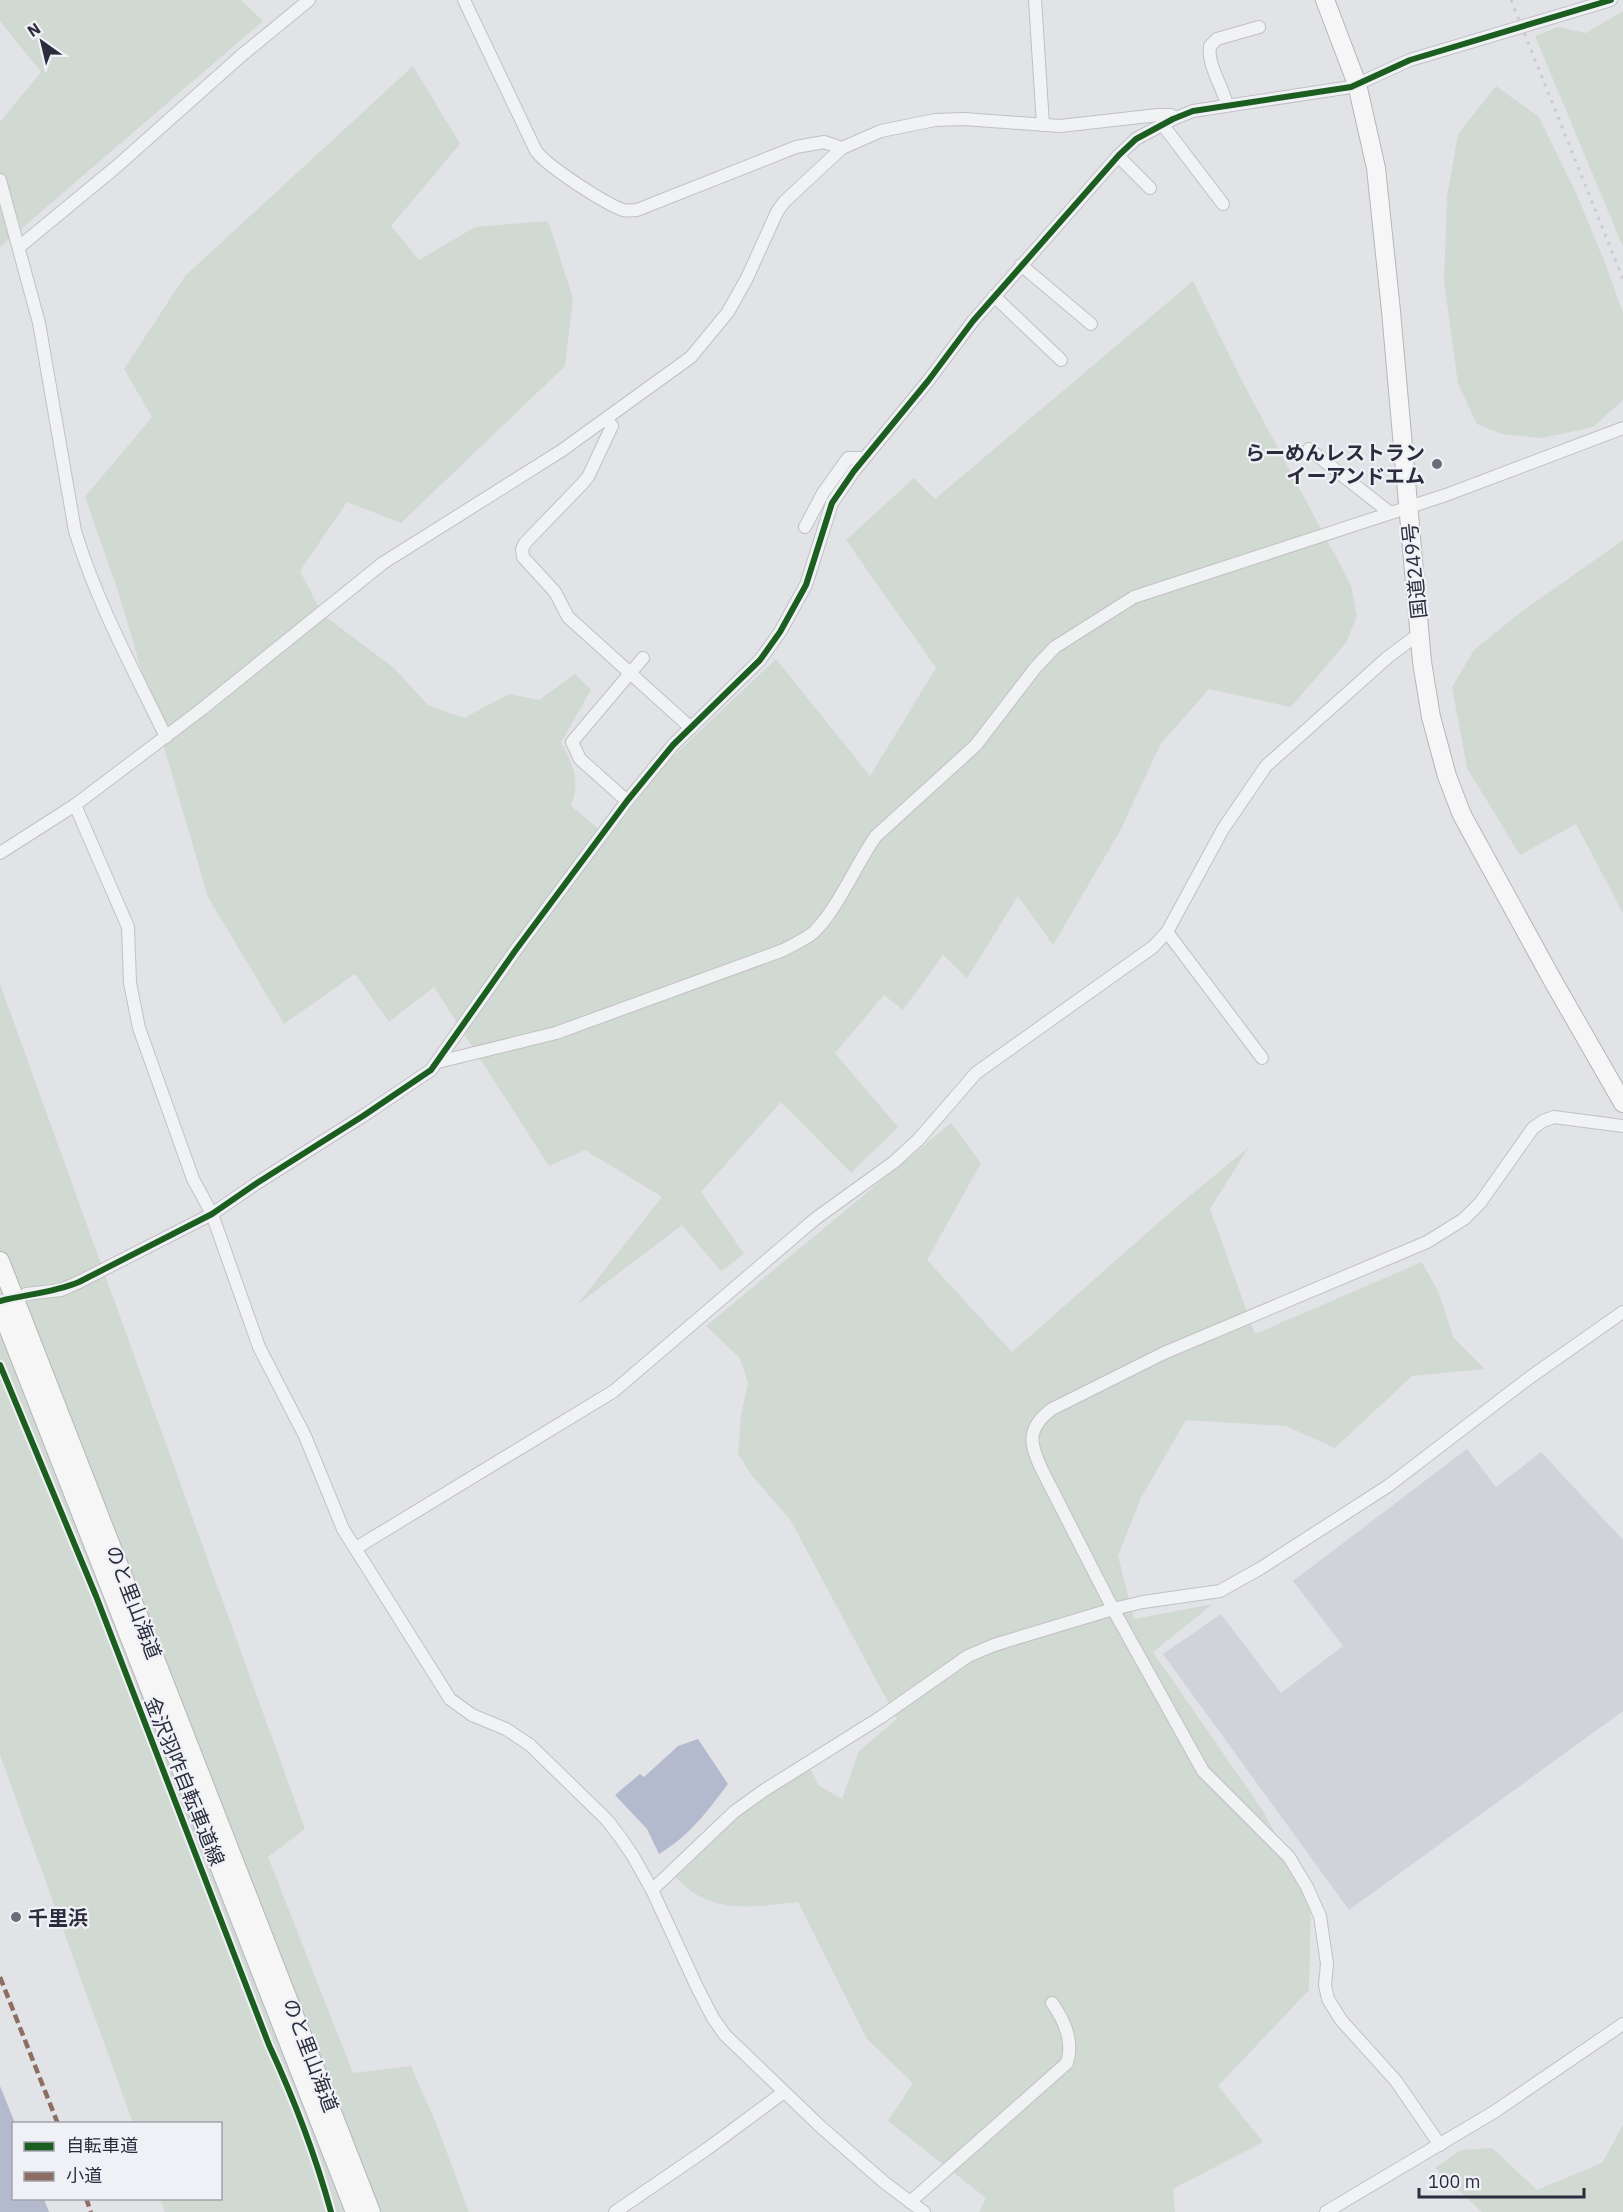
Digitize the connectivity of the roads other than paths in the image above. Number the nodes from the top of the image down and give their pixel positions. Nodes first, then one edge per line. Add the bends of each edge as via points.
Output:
1 (309, 0) edge
2 (464, 0) edge
3 (1035, 0) edge
4 (1325, 0) edge
5 (1611, 0) edge
6 (1258, 27) dead end
7 (1356, 84) junction
8 (1227, 105) junction
9 (1168, 121) junction
10 (1043, 125) junction
11 (843, 148) junction
12 (1118, 156) junction
13 (0, 180) edge
14 (1150, 188) dead end
15 (1223, 204) dead end
16 (19, 247) junction
17 (1022, 265) junction
18 (994, 296) junction
19 (1091, 324) dead end
20 (1061, 360) dead end
21 (606, 420) junction
22 (1623, 428) edge
23 (1309, 449) dead end
24 (864, 458) junction
25 (1408, 506) junction
26 (1389, 512) junction
27 (805, 527) dead end
28 (1420, 633) junction
29 (643, 658) dead end
30 (629, 674) junction
31 (691, 728) junction
32 (166, 737) junction
33 (627, 801) junction
34 (75, 805) junction
35 (0, 853) edge
36 (1167, 932) junction
37 (1262, 1058) dead end
38 (438, 1062) junction
39 (1623, 1103) edge
40 (1623, 1126) edge
41 (212, 1214) junction
42 (0, 1261) edge
43 (26, 1294) dead end
44 (0, 1307) edge
45 (1623, 1312) edge
46 (356, 1548) junction
47 (1113, 1609) junction
48 (652, 1890) junction
49 (1052, 2003) dead end
50 (1623, 2024) edge
51 (784, 2092) junction
52 (1440, 2145) junction
53 (910, 2202) junction
54 (355, 2212) edge
55 (371, 2212) edge
56 (615, 2212) edge
57 (924, 2212) edge
58 (1326, 2212) edge

1 - 16 street
2 - 11 street via 536,151 582,188 624,210 637,210 796,147 824,142
3 - 10 street
4 - 7 highway, 国道249号
5 - 7 street via 1410,60
6 - 8 street via 1217,39 1210,46
7 - 8 street
7 - 25 highway, 国道249号 via 1376,168
8 - 9 street via 1193,111
9 - 10 street via 1171,115
9 - 12 street via 1136,139
9 - 15 street
10 - 11 street via 936,120 880,131
11 - 21 street via 784,202 747,278 710,336 677,369
12 - 14 street
12 - 17 street
13 - 16 street
16 - 32 street via 39,323 79,542 101,602
17 - 18 street
17 - 19 street
18 - 20 street
18 - 24 street
21 - 30 street via 612,426 588,477 522,549 523,557 555,592 568,617
21 - 32 street via 529,473 382,563
22 - 25 street
23 - 26 street
24 - 27 street via 848,458
24 - 31 street via 832,503 806,585 780,632 760,660
25 - 26 street
25 - 28 highway, 国道249号
26 - 38 street via 1134,597 1055,647 976,745 876,836 826,917 813,933 798,942 556,1033
28 - 36 street via 1266,766 1223,828
28 - 39 highway, 国道249号 via 1431,717 1462,815
29 - 30 street
30 - 31 street
30 - 33 street via 572,742 580,759
31 - 33 street
32 - 34 street
33 - 38 street
34 - 35 street
34 - 41 street via 128,927 130,983 139,1028 193,1179
36 - 37 street
36 - 46 street via 1153,947 976,1073 894,1162 815,1219 614,1391
38 - 41 street via 422,1078
40 - 47 street via 1554,1117 1543,1121 1533,1128 1480,1203 1464,1219 1427,1242 1164,1353 1043,1415 1033,1431 1034,1454
41 - 43 street via 61,1290
41 - 46 street via 259,1347 305,1436 343,1529
42 - 55 highway, のと里山海道
44 - 54 highway, のと里山海道
45 - 47 street via 1388,1486 1261,1568 1220,1591
46 - 48 street via 450,1699 472,1715 519,1736 550,1764 607,1820
47 - 48 street via 968,1656 734,1812
47 - 52 street via 1203,1771 1289,1857 1320,1916 1328,2000 1396,2081
48 - 51 street via 713,2018 739,2050
49 - 53 street via 1066,2024 1070,2052 1067,2063
50 - 52 street
51 - 53 street
51 - 56 street
52 - 58 street
53 - 57 street

